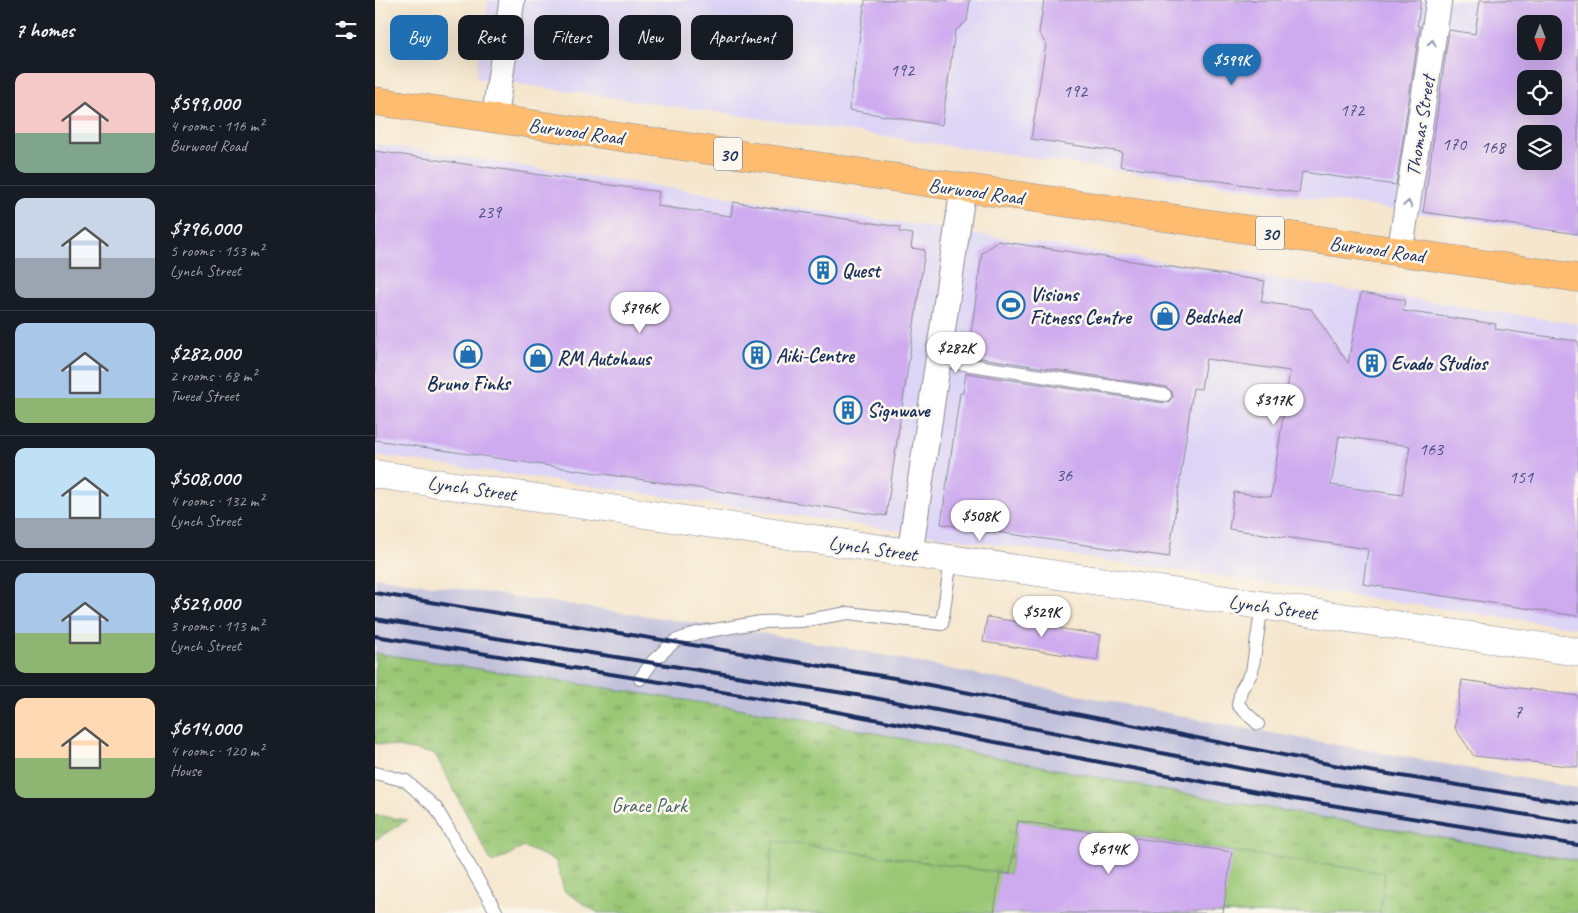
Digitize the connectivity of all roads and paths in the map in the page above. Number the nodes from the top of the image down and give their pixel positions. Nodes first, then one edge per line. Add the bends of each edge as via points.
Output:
1 (512, 0) edge
2 (1439, 0) edge
3 (375, 101) edge
4 (494, 119) junction
5 (963, 189) junction
6 (1400, 252) junction
7 (1578, 278) edge
8 (938, 360) junction
9 (1165, 395) dead end
10 (375, 474) edge
11 (909, 553) junction
12 (951, 559) junction
13 (1263, 605) junction
14 (1578, 652) edge
15 (640, 679) dead end
16 (1257, 724) dead end
17 (375, 773) edge
18 (497, 913) edge

1 - 4 street
6 -> 2 street, Thomas Street
3 - 4 main road, Burwood Road / 30
4 - 5 main road, Burwood Road / 30
5 - 6 main road, Burwood Road / 30
5 - 8 street
6 - 7 main road, Burwood Road / 30
8 - 9 lane
8 - 11 street
10 - 11 street, Lynch Street
11 - 12 street, Lynch Street
12 - 13 street, Lynch Street
12 - 15 lane via 942,624 848,613 801,621 761,622 697,633 675,641 653,661
13 - 14 street, Lynch Street
13 - 16 lane via 1252,672 1241,690 1239,705
17 - 18 lane via 406,781 436,808

